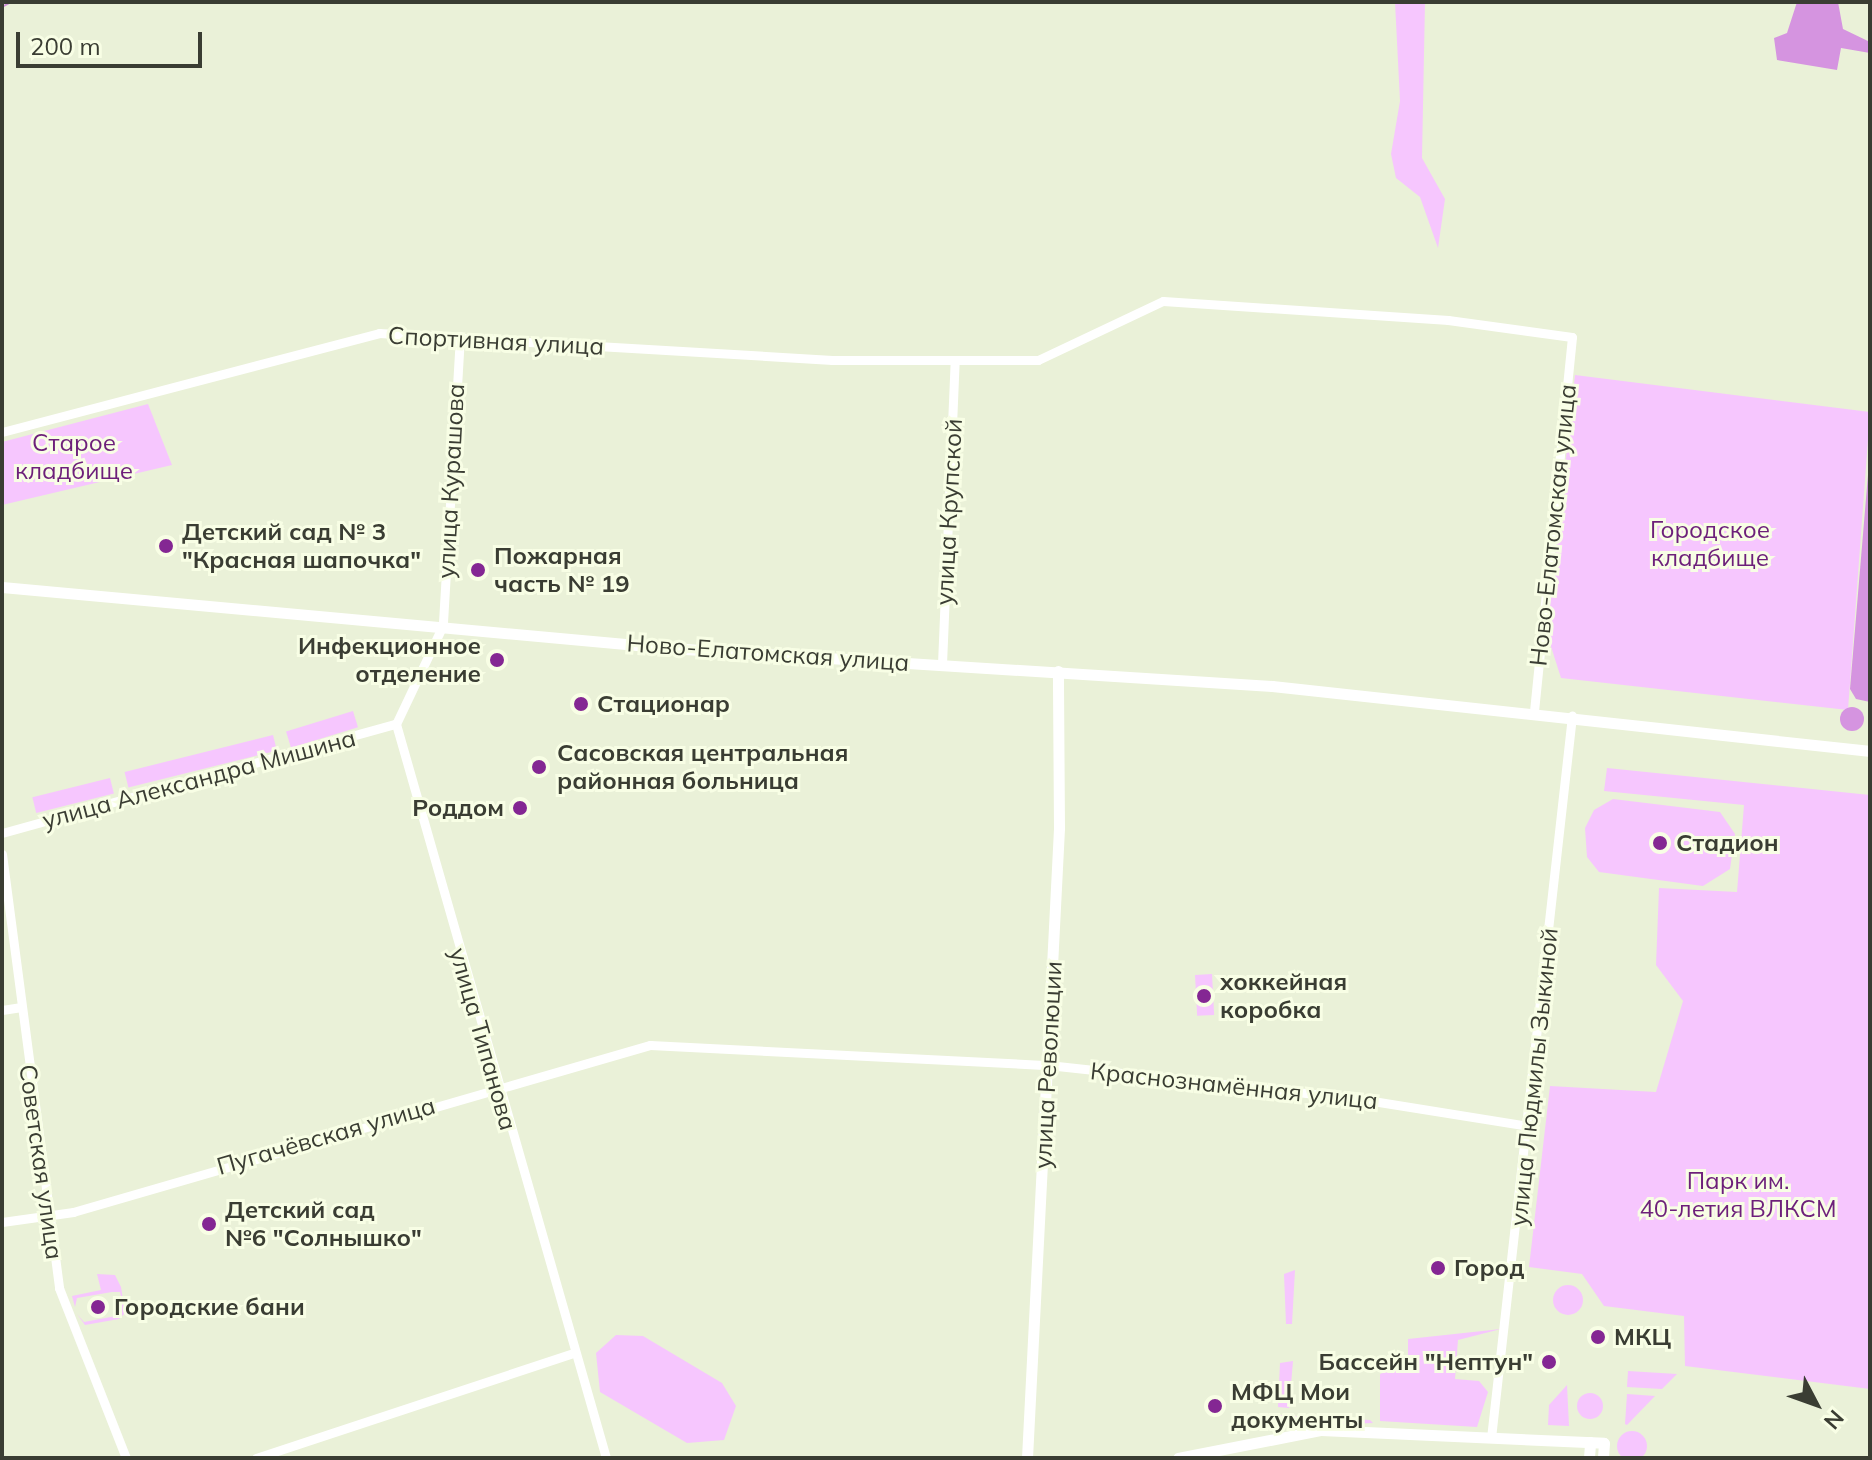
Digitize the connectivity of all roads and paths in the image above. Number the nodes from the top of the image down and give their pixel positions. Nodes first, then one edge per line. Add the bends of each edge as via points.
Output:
1 (460, 336) junction
2 (1572, 337) joint
3 (955, 360) junction
4 (2, 432) edge
5 (2, 587) edge
6 (443, 625) junction
7 (942, 664) junction
8 (1058, 671) junction
9 (1534, 712) junction
10 (1572, 716) junction
11 (396, 724) junction
12 (1870, 751) edge
13 (2, 833) edge
14 (2, 854) edge
15 (20, 1007) junction
16 (2, 1010) edge
17 (650, 1045) joint
18 (1048, 1065) junction
19 (497, 1087) junction
20 (1529, 1126) junction
21 (49, 1218) junction
22 (2, 1222) edge
23 (574, 1353) junction
24 (1491, 1438) junction
25 (1590, 1442) junction
26 (1226, 1453) edge
27 (126, 1458) edge
28 (256, 1458) edge
29 (606, 1458) edge
30 (1027, 1458) edge
31 (1178, 1458) edge
32 (1589, 1458) edge
33 (1603, 1458) edge

1 - 3 street, Спортивная улица via 773,357
1 - 4 street, Спортивная улица via 354,338
1 - 6 street, улица Курашова
2 - 3 street, Спортивная улица via 1448,320 1163,301 1038,360
2 - 9 street, Ново-Елатомская улица
3 - 7 street, улица Крупской
5 - 6 main road, Ново-Елатомская улица
6 - 7 main road, Ново-Елатомская улица
6 - 11 street
7 - 8 main road, Ново-Елатомская улица
8 - 9 main road, Ново-Елатомская улица
8 - 18 main road, улица Революции
9 - 10 main road, Ново-Елатомская улица
10 - 12 main road, Ново-Елатомская улица
10 - 20 street, улица Людмилы Зыкиной
11 - 13 street, улица Александра Мишина
11 - 19 street, улица Типанова
14 - 15 street, Советская улица
15 - 16 street
15 - 21 street, Советская улица
17 - 18 street, Краснознамённая улица
17 - 19 street, Пугачёвская улица
18 - 20 street, Краснознамённая улица via 1366,1099
18 - 30 main road, улица Революции
19 - 21 street, Пугачёвская улица
19 - 23 street, улица Типанова
20 - 24 street, улица Людмилы Зыкиной
21 - 22 street, Пугачёвская улица
21 - 27 street, Советская улица via 61,1295
23 - 28 street
23 - 29 street, улица Типанова
24 - 25 main road
24 - 26 main road via 1321,1430
25 - 32 main road
25 - 33 main road via 1604,1443
26 - 31 main road

